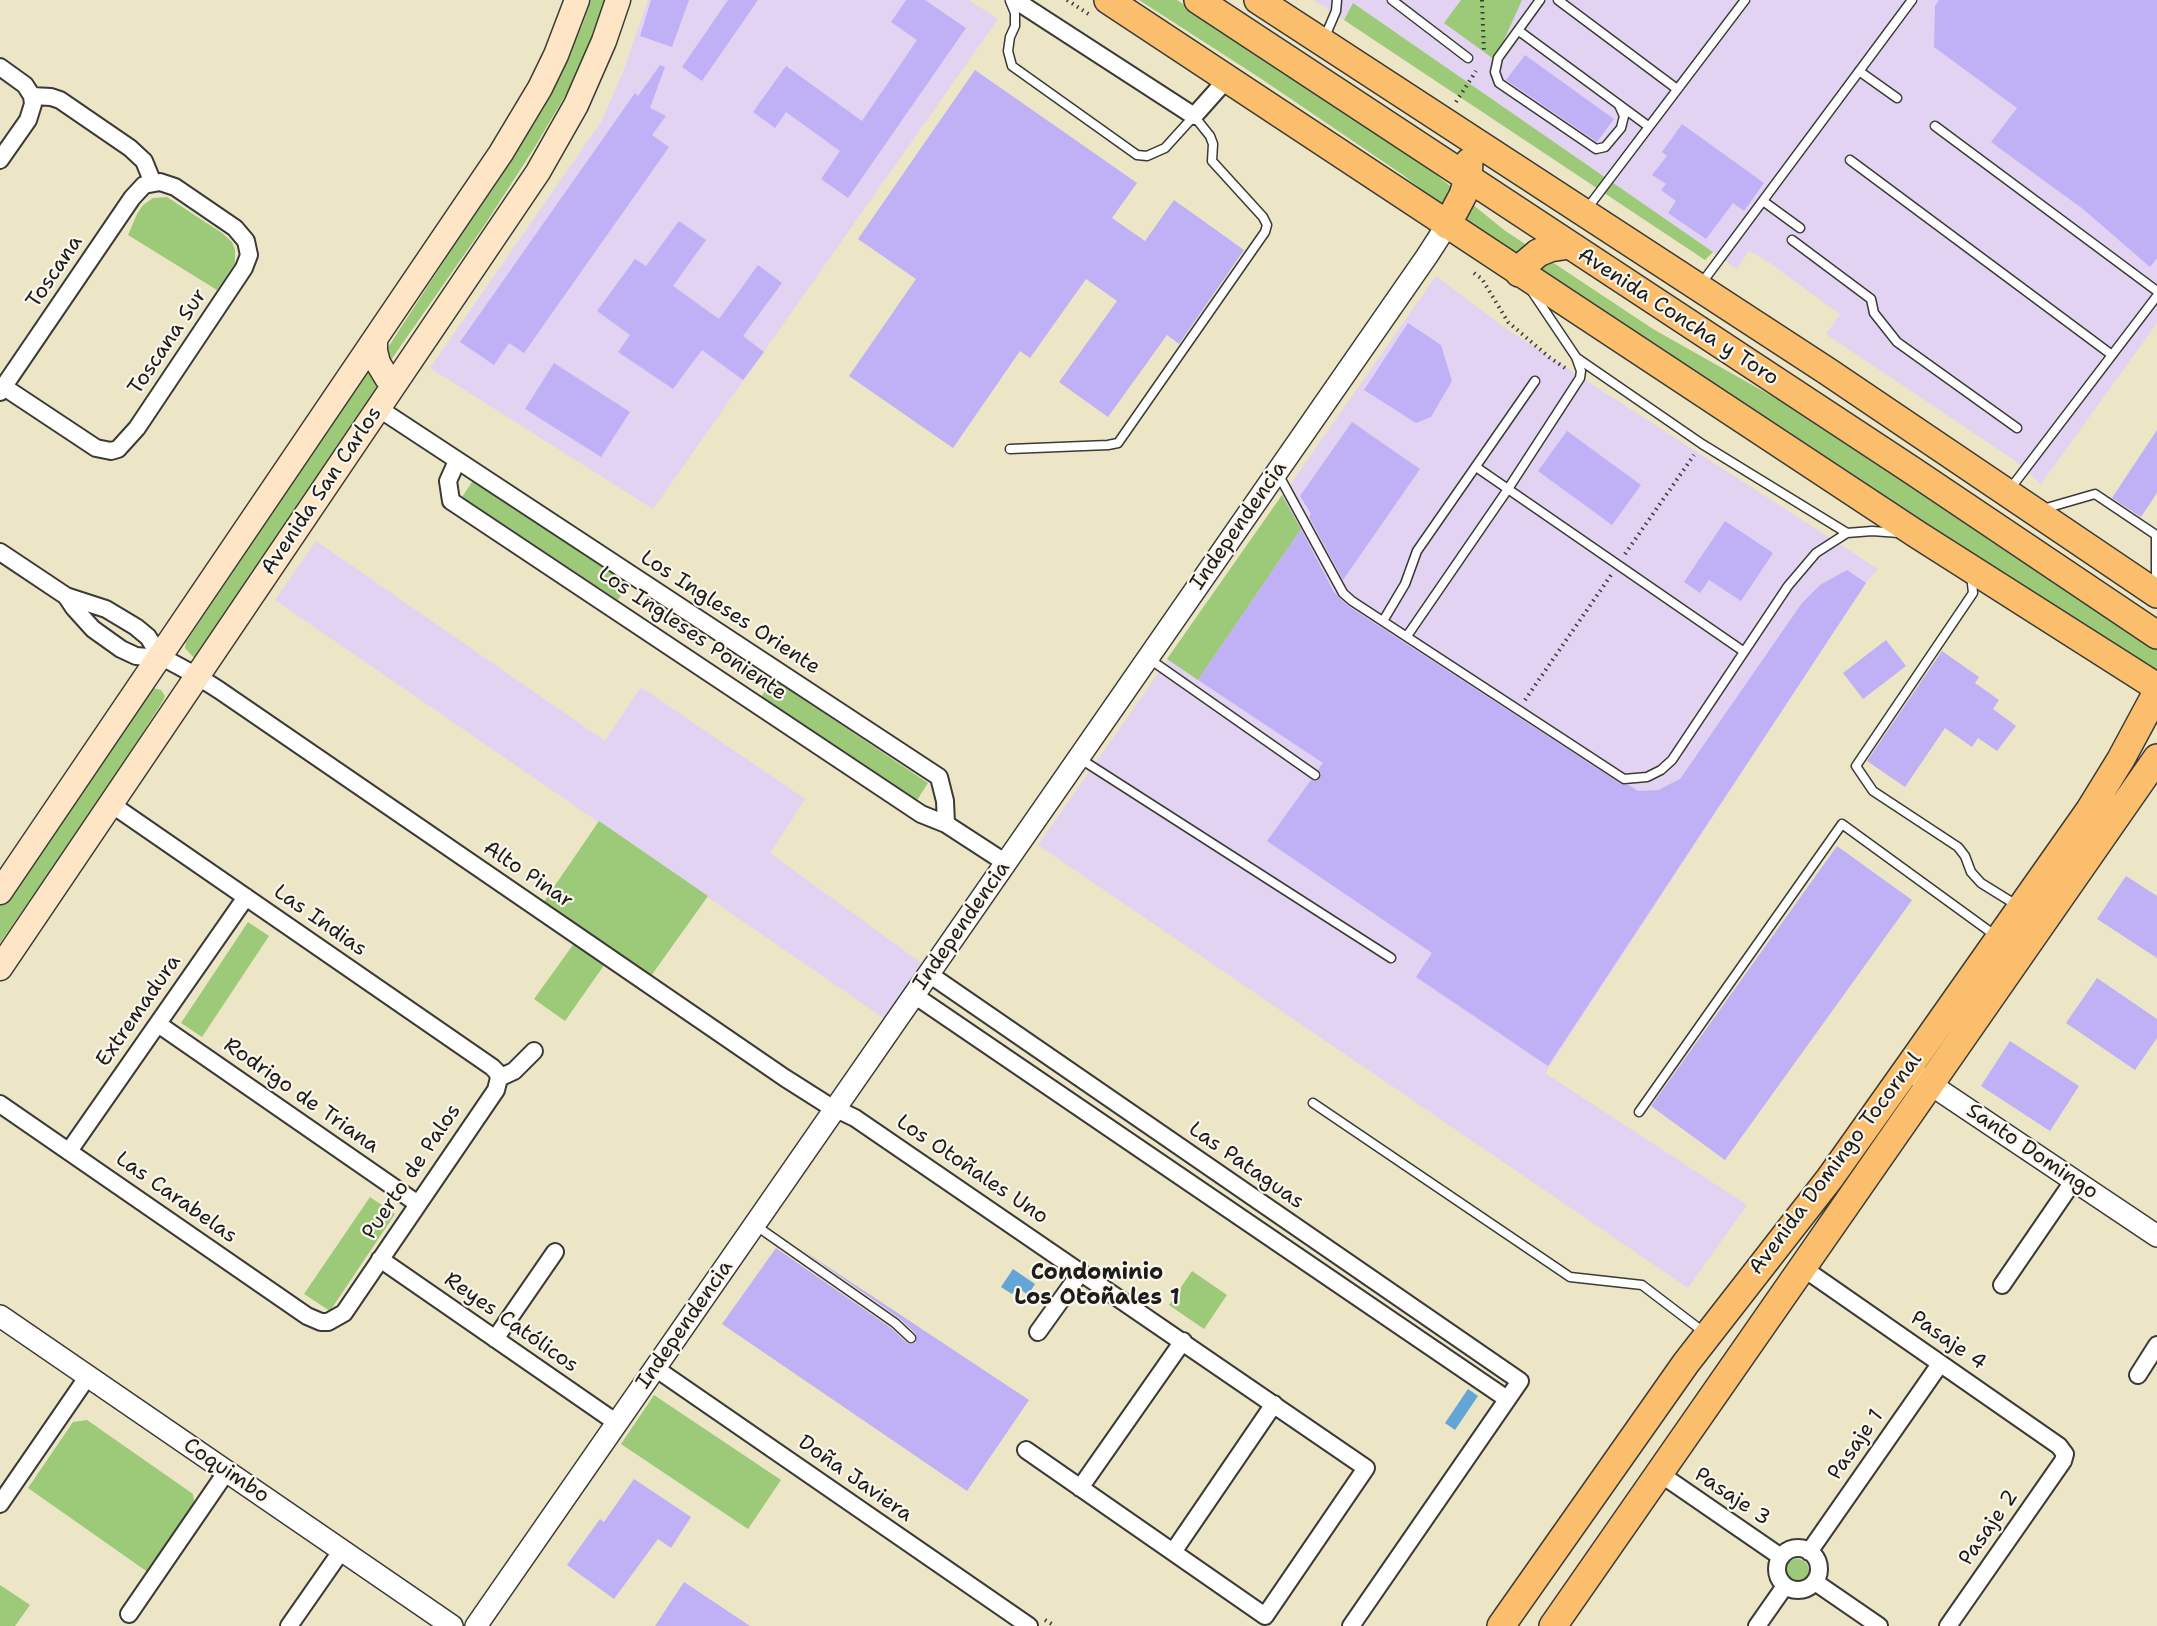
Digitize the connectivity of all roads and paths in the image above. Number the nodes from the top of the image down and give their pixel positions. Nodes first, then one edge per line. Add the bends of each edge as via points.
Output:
1 (577, 0) edge
2 (618, 0) edge
3 (1009, 0) edge
4 (1016, 0) edge
5 (1108, 0) edge
6 (1197, 0) edge
7 (1218, 0) edge
8 (1258, 0) edge
9 (1337, 0) edge
10 (1392, 0) edge
11 (1540, 0) edge
12 (1558, 0) edge
13 (1744, 0) edge
14 (1912, 0) edge
15 (1519, 31) junction
16 (1249, 35) junction
17 (1323, 43) junction
18 (1468, 58) dead end
19 (0, 67) edge
20 (1860, 71) junction
21 (1227, 79) junction
22 (1677, 89) junction
23 (32, 96) junction
24 (1897, 98) dead end
25 (1619, 105) junction
26 (1194, 116) junction
27 (1648, 126) junction
28 (1935, 126) dead end
29 (1467, 135) junction
30 (0, 160) edge
31 (1850, 160) dead end
32 (1468, 179) junction
33 (153, 183) junction
34 (1763, 201) junction
35 (1585, 212) junction
36 (1447, 225) junction
37 (1800, 228) dead end
38 (1792, 240) dead end
39 (1569, 245) junction
40 (1519, 273) junction
41 (1699, 287) junction
42 (2157, 291) edge
43 (2157, 296) edge
44 (375, 339) junction
45 (2112, 355) junction
46 (1576, 357) junction
47 (1827, 371) junction
48 (1535, 381) dead end
49 (394, 385) junction
50 (2, 390) edge
51 (378, 408) junction
52 (2017, 428) dead end
53 (1010, 449) dead end
54 (457, 461) junction
55 (1476, 467) junction
56 (1913, 471) junction
57 (1277, 472) junction
58 (1508, 489) junction
59 (2008, 492) junction
60 (2036, 511) junction
61 (1847, 533) junction
62 (1918, 535) junction
63 (2157, 535) edge
64 (0, 552) edge
65 (1970, 568) junction
66 (2157, 594) edge
67 (66, 596) junction
68 (1383, 621) junction
69 (2157, 635) edge
70 (1407, 636) junction
71 (1743, 651) junction
72 (160, 656) junction
73 (1148, 658) junction
74 (197, 676) junction
75 (2157, 687) edge
76 (2157, 692) edge
77 (1079, 757) junction
78 (2157, 758) edge
79 (1315, 775) dead end
80 (111, 804) junction
81 (946, 824) junction
82 (1006, 863) junction
83 (0, 892) edge
84 (246, 897) junction
85 (2020, 908) junction
86 (1999, 938) junction
87 (1390, 958) dead end
88 (0, 968) edge
89 (928, 974) junction
90 (914, 995) junction
91 (158, 1024) junction
92 (534, 1051) dead end
93 (1908, 1068) junction
94 (499, 1078) junction
95 (1930, 1084) junction
96 (1312, 1103) dead end
97 (0, 1104) edge
98 (836, 1108) junction
99 (1639, 1112) dead end
100 (69, 1151) junction
101 (2073, 1180) junction
102 (418, 1204) junction
103 (755, 1224) junction
104 (2157, 1236) edge
105 (555, 1252) dead end
106 (380, 1259) junction
107 (1803, 1268) junction
108 (1081, 1272) junction
109 (2002, 1286) dead end
110 (0, 1316) edge
111 (328, 1322) joint
112 (1710, 1331) junction
113 (1038, 1332) dead end
114 (911, 1338) dead end
115 (495, 1339) junction
116 (1183, 1341) junction
117 (2157, 1345) edge
118 (1744, 1351) junction
119 (1940, 1364) junction
120 (655, 1368) junction
121 (2138, 1375) dead end
122 (88, 1376) junction
123 (1508, 1399) junction
124 (1274, 1404) junction
125 (617, 1423) junction
126 (1026, 1450) dead end
127 (2065, 1454) joint
128 (227, 1472) junction
129 (1659, 1473) junction
130 (1080, 1488) junction
131 (0, 1504) edge
132 (1576, 1520) junction
133 (1610, 1544) junction
134 (342, 1550) junction
135 (1173, 1552) junction
136 (1809, 1552) junction
137 (1781, 1557) junction
138 (1815, 1581) junction
139 (1785, 1586) junction
140 (129, 1614) dead end
141 (1037, 1623) edge
142 (289, 1626) edge
143 (452, 1626) edge
144 (476, 1626) edge
145 (1055, 1626) edge
146 (1351, 1626) edge
147 (1501, 1626) edge
148 (1552, 1626) edge
149 (1757, 1626) edge
150 (1879, 1626) edge
151 (1948, 1626) edge

1 - 44 main road, Avenida San Carlos via 556,55 521,121
2 - 49 main road, Avenida San Carlos via 604,41 558,138
3 - 26 lane via 1015,13 1008,51 1012,66 1137,155 1147,156 1165,148
4 - 26 street
5 - 21 main road
6 - 16 main road, Avenida Concha y Toro
7 - 16 main road
8 - 17 main road, Avenida Concha y Toro
9 - 17 lane
10 - 18 lane
11 - 15 lane
12 - 22 lane
13 - 22 lane
14 - 20 lane
15 - 25 lane
15 - 25 lane via 1498,58 1496,77 1503,87 1596,149 1605,147 1621,128 1624,116
16 - 32 main road, Avenida Concha y Toro
17 - 29 main road, Avenida Concha y Toro
19 - 23 street via 25,85
20 - 24 lane
20 - 34 lane
21 - 26 street
21 - 36 main road
22 - 27 lane
23 - 30 street via 32,112
23 - 33 street via 60,100 130,148 144,161
25 - 27 lane
26 - 53 lane via 1214,144 1212,161 1263,217 1265,231 1118,443
27 - 35 lane
28 - 42 lane
29 - 32 main road
29 - 35 main road, Avenida Concha y Toro
31 - 45 lane
32 - 36 main road
32 - 39 main road, Avenida Concha y Toro
33 - 50 street, Toscana via 132,198
33 - 50 street, Toscana Sur via 175,187 242,233 249,255 137,428 124,444 103,451
34 - 37 lane
34 - 41 lane
35 - 41 main road, Avenida Concha y Toro
36 - 40 main road
36 - 57 street, Independencia
38 - 52 lane via 1871,298 1874,313 1897,342
39 - 40 main road via 1538,253
39 - 56 main road, Avenida Concha y Toro
40 - 46 lane
40 - 62 main road
41 - 47 main road, Avenida Concha y Toro
43 - 45 lane
44 - 49 main road via 378,363
44 - 72 main road, Avenida San Carlos
45 - 59 lane
46 - 58 lane via 1580,378
46 - 61 lane via 1702,444
47 - 56 main road
47 - 59 main road, Avenida Concha y Toro
48 - 55 lane
49 - 51 main road, Avenida San Carlos
51 - 54 street, Los Ingleses Oriente
51 - 74 main road, Avenida San Carlos
54 - 81 street, Los Ingleses Oriente via 939,777
54 - 81 street, Los Ingleses Poniente via 447,481 451,501 921,814
55 - 58 lane
55 - 68 lane via 1417,551 1405,584
56 - 69 main road, Avenida Concha y Toro
57 - 68 lane via 1343,593
57 - 73 street, Independencia
58 - 70 lane
58 - 71 lane
59 - 60 main road, Avenida Concha y Toro
60 - 63 lane via 2095,494
60 - 66 main road, Avenida Concha y Toro
61 - 62 lane
61 - 71 lane via 1804,566
62 - 65 main road
63 - 66 lane
64 - 67 street
65 - 75 main road
65 - 85 lane via 1973,593 1856,766 1873,791 1958,847 1981,883
67 - 72 street via 94,603 118,616 148,637
67 - 72 street via 93,629 121,649 136,656
68 - 70 lane
70 - 71 lane via 1624,779 1647,777 1672,760
72 - 74 street, Alto Pinar
72 - 83 main road, Avenida San Carlos
73 - 77 street, Independencia
73 - 79 lane
74 - 80 main road, Avenida San Carlos
74 - 98 street, Alto Pinar
76 - 85 main road, Avenida Domingo Tocornal via 2089,811
77 - 82 street, Independencia
77 - 87 lane
78 - 95 main road, Avenida Domingo Tocornal
80 - 84 street, Las Indias
80 - 88 main road, Avenida San Carlos
81 - 82 street, Los Ingleses Poniente
82 - 89 street, Independencia
84 - 91 street, Extremadura
84 - 94 street, Las Indias via 492,1067
85 - 86 main road, Avenida Domingo Tocornal
86 - 93 main road, Avenida Domingo Tocornal
86 - 99 lane via 1842,824
89 - 90 street, Independencia
89 - 123 street, Las Pataguas via 1520,1381
90 - 98 street, Independencia
90 - 123 street
91 - 100 street, Extremadura
91 - 102 street, Rodrigo de Triana
92 - 94 street via 514,1071
93 - 95 street, Santo Domingo
93 - 112 main road, Avenida Domingo Tocornal via 1830,1178
94 - 102 street, Puerto de Palos via 496,1090
95 - 101 street, Santo Domingo
95 - 107 main road, Avenida Domingo Tocornal
96 - 112 lane via 1570,1276 1642,1285
97 - 100 street, Las Carabelas
98 - 103 street, Independencia
98 - 108 street, Los Otoñales Uno
100 - 111 street, Las Carabelas via 308,1316
101 - 104 street, Santo Domingo
101 - 109 street
102 - 106 street, Puerto de Palos
103 - 114 lane
103 - 120 street, Independencia
105 - 115 street
106 - 111 street, Puerto de Palos via 344,1313
106 - 115 street, Reyes Católicos
107 - 118 main road, Avenida Domingo Tocornal
107 - 119 street, Pasaje 4
108 - 113 street
108 - 116 street, Los Otoñales Uno
110 - 122 street, Coquimbo
112 - 118 main road via 1731,1336
112 - 132 main road, Avenida Domingo Tocornal
115 - 125 street, Reyes Católicos
116 - 124 street, Los Otoñales Uno
116 - 130 street
117 - 121 street
118 - 129 main road, Avenida Domingo Tocornal
119 - 127 street, Pasaje 4
119 - 136 street, Pasaje 1
120 - 125 street, Independencia
120 - 141 street, Doña Javiera
122 - 128 street, Coquimbo
122 - 131 street
123 - 146 street, Las Pataguas
124 - 135 street
124 - 135 street, Los Otoñales Uno via 1366,1467 1265,1616
125 - 144 street, Independencia
126 - 130 street, Los Otoñales Uno
127 - 151 street, Pasaje 2
128 - 134 street, Coquimbo
128 - 140 street
129 - 133 main road, Avenida Domingo Tocornal
129 - 137 street, Pasaje 3
130 - 135 street, Los Otoñales Uno
132 - 133 main road via 1595,1527
132 - 147 main road, Avenida Domingo Tocornal
133 - 148 main road, Avenida Domingo Tocornal
134 - 142 street
134 - 143 street, Coquimbo
136 - 137 street via 1797,1548
136 - 138 street via 1819,1568
137 - 139 street via 1776,1569
138 - 139 street via 1804,1590
138 - 150 street
139 - 149 street
141 - 145 path

